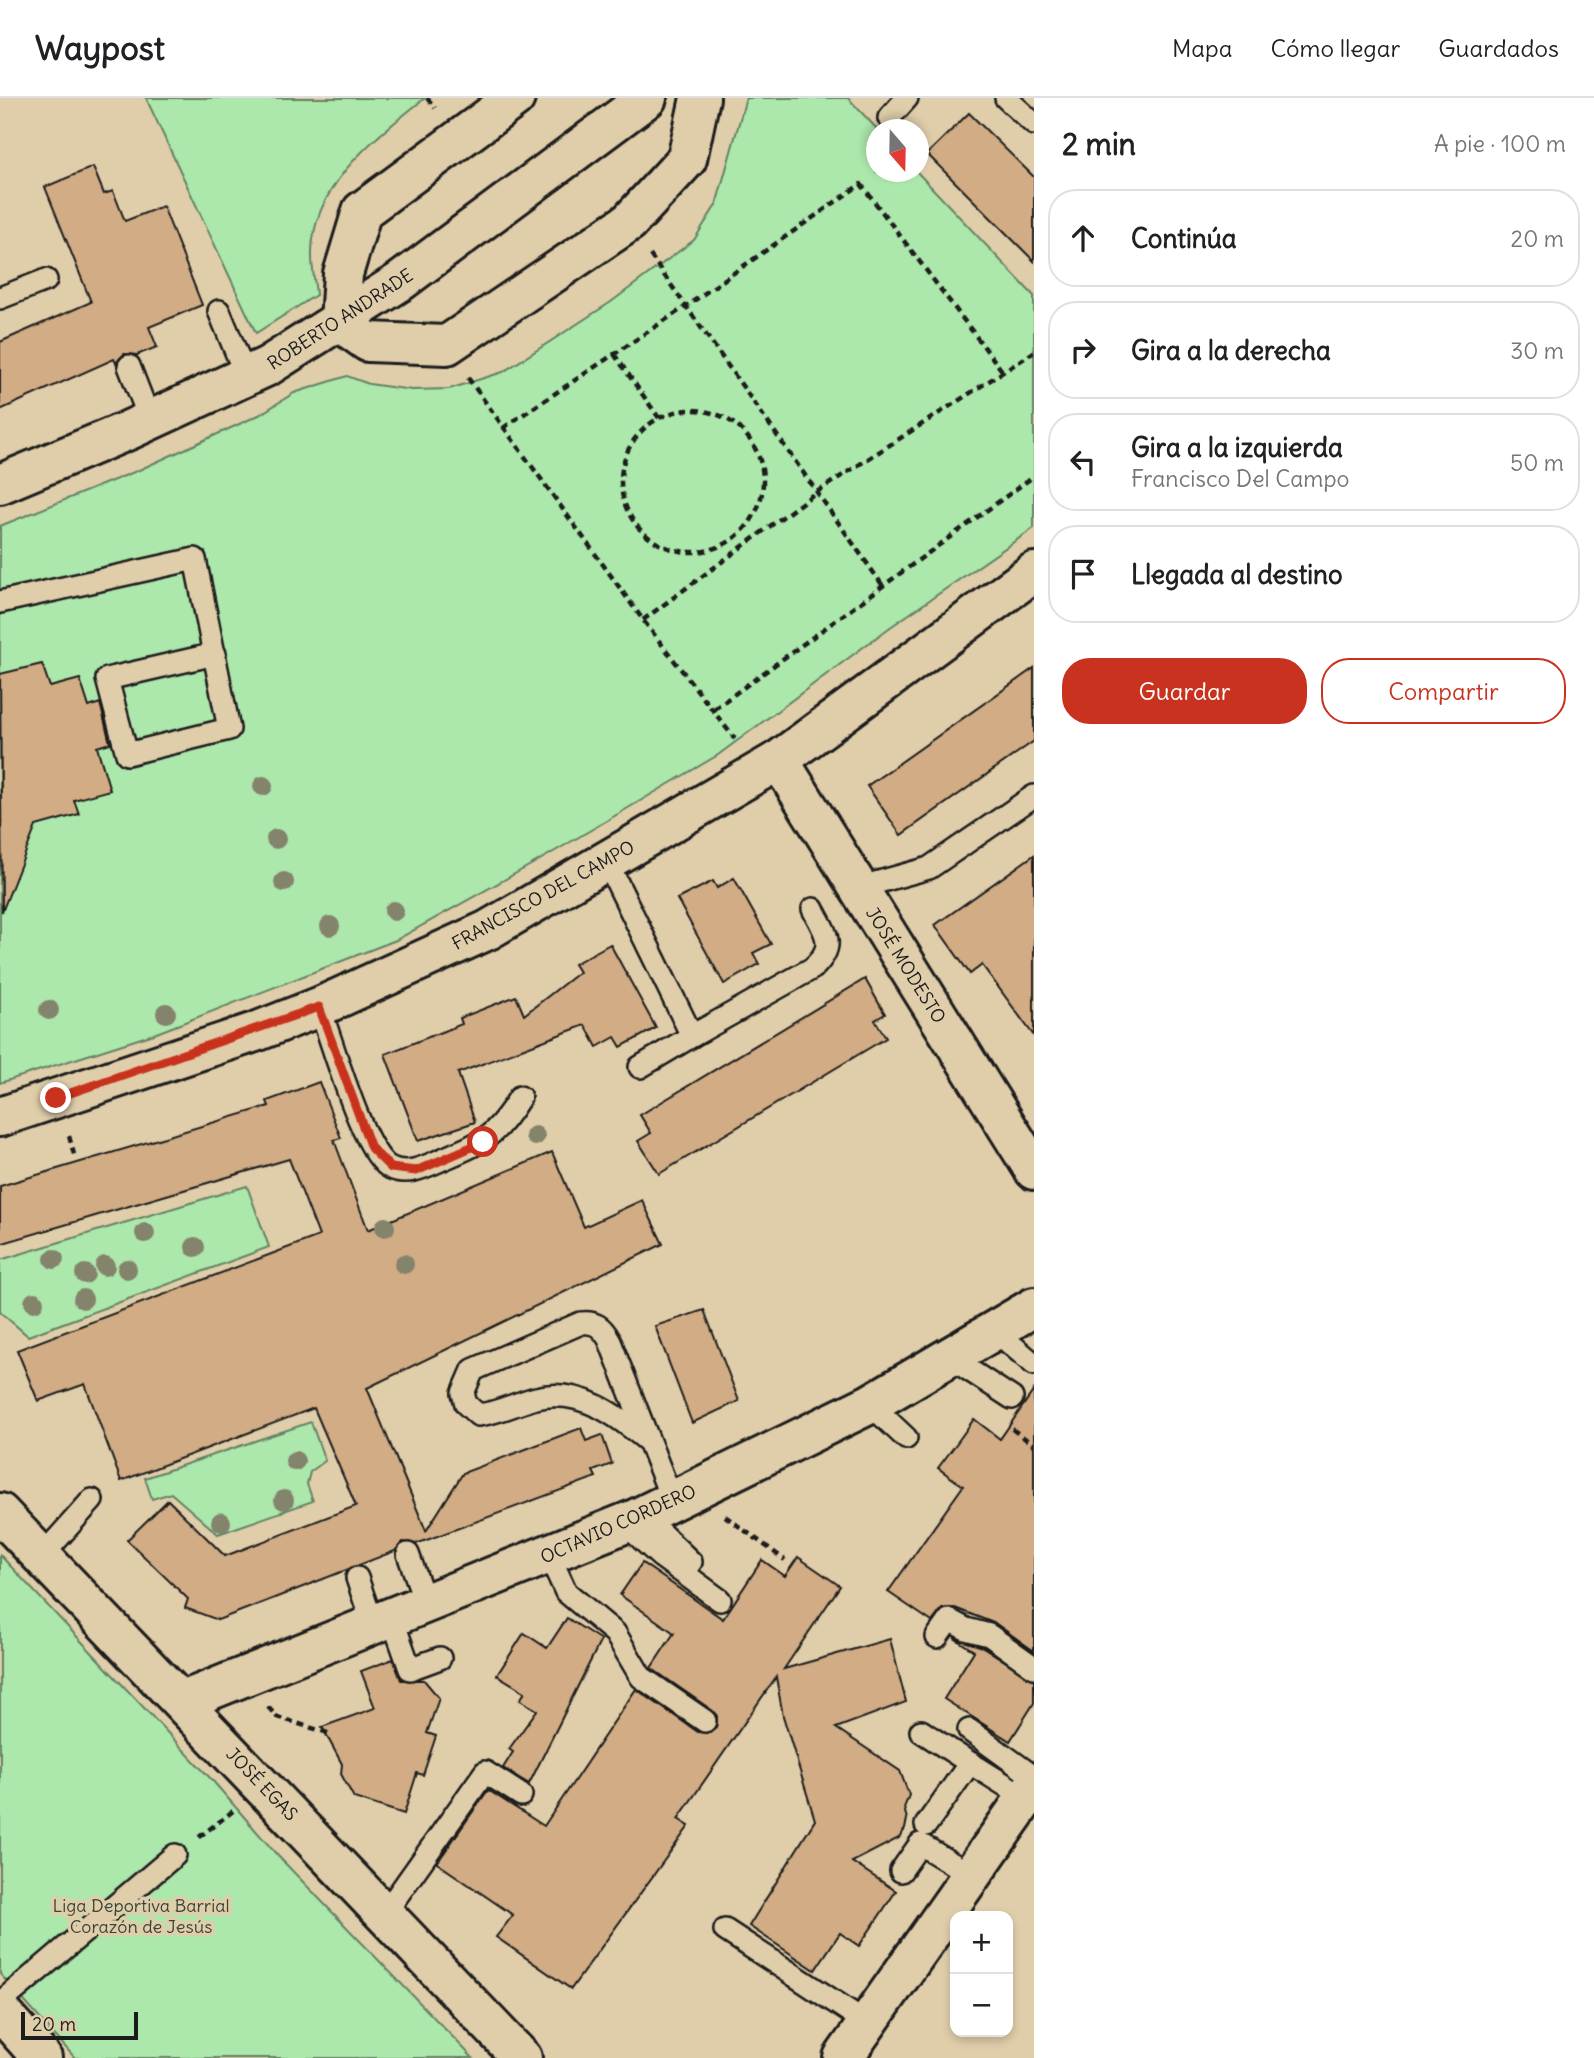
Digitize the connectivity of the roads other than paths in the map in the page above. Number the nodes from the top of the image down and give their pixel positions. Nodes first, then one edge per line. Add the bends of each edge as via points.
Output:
1 (515, 98) edge
2 (647, 98) edge
3 (700, 98) edge
4 (907, 98) edge
5 (1006, 98) edge
6 (889, 118) dead end
7 (1034, 124) edge
8 (46, 280) dead end
9 (0, 298) edge
10 (219, 311) dead end
11 (340, 322) junction
12 (129, 366) dead end
13 (246, 376) junction
14 (150, 420) junction
15 (0, 484) edge
16 (1034, 572) edge
17 (0, 602) edge
18 (215, 654) junction
19 (768, 765) junction
20 (1034, 796) edge
21 (606, 860) junction
22 (857, 888) junction
23 (813, 909) dead end
24 (319, 1007) junction
25 (692, 1036) junction
26 (640, 1067) dead end
27 (520, 1097) dead end
28 (0, 1117) edge
29 (1034, 1170) edge
30 (1033, 1308) edge
31 (994, 1330) junction
32 (949, 1357) junction
33 (1034, 1364) edge
34 (1012, 1398) dead end
35 (870, 1404) junction
36 (906, 1437) dead end
37 (649, 1442) junction
38 (92, 1500) dead end
39 (0, 1513) edge
40 (646, 1513) junction
41 (408, 1554) dead end
42 (549, 1555) junction
43 (42, 1556) junction
44 (357, 1578) dead end
45 (723, 1594) dead end
46 (397, 1615) junction
47 (937, 1637) dead end
48 (440, 1658) dead end
49 (1034, 1667) edge
50 (183, 1701) junction
51 (705, 1721) dead end
52 (969, 1730) dead end
53 (921, 1731) dead end
54 (970, 1763) junction
55 (1031, 1787) edge
56 (521, 1795) dead end
57 (926, 1825) dead end
58 (176, 1855) road end
59 (901, 1871) dead end
60 (971, 1875) junction
61 (385, 1913) junction
62 (725, 1930) dead end
63 (0, 2003) edge
64 (0, 2011) edge
65 (867, 2023) junction
66 (42, 2058) edge
67 (522, 2058) edge
68 (843, 2058) edge

1 - 11 street via 362,211 344,274
2 - 11 street, ROBERTO ANDRADE
3 - 11 street via 687,159 629,222 447,345 368,342
4 - 6 lane
5 - 7 lane
8 - 9 lane
10 - 13 lane
11 - 13 street, ROBERTO ANDRADE
12 - 14 lane
13 - 14 street, ROBERTO ANDRADE
14 - 15 street, ROBERTO ANDRADE
16 - 19 street, FRANCISCO DEL CAMPO
17 - 18 lane via 195,559
18 - 18 lane via 229,729 127,754 107,679
19 - 21 street, FRANCISCO DEL CAMPO
19 - 22 street, JOSÉ MODESTO
20 - 22 lane via 929,868
21 - 24 street, FRANCISCO DEL CAMPO via 488,930
21 - 25 lane
22 - 29 street, JOSÉ MODESTO
23 - 25 lane via 828,940 824,958
24 - 27 lane via 371,1148 391,1168 416,1171 483,1142 496,1132
24 - 28 street, FRANCISCO DEL CAMPO
25 - 26 lane
30 - 31 street, OCTAVIO CORDERO
31 - 32 street, OCTAVIO CORDERO
31 - 33 lane
32 - 34 lane
32 - 35 street, OCTAVIO CORDERO
35 - 36 lane
35 - 40 street, OCTAVIO CORDERO
37 - 37 lane via 609,1339 604,1329 591,1322 473,1370 463,1387 466,1404 478,1415 556,1395 617,1416
37 - 40 lane via 658,1464
38 - 43 lane
39 - 43 street, JOSÉ EGAS
40 - 42 street, OCTAVIO CORDERO
40 - 45 lane via 676,1551
41 - 46 lane
42 - 46 street, OCTAVIO CORDERO
42 - 51 lane via 566,1592 615,1633 641,1678
43 - 50 street, JOSÉ EGAS
44 - 46 lane
46 - 48 lane via 410,1669
46 - 50 street, OCTAVIO CORDERO
47 - 49 lane via 949,1619 989,1635
50 - 61 street, JOSÉ EGAS
52 - 55 lane
53 - 54 lane
54 - 55 lane
54 - 57 lane
55 - 60 street
56 - 61 lane via 485,1772
58 - 63 lane
59 - 60 lane via 920,1844
60 - 65 street
61 - 67 street, JOSÉ EGAS
62 - 65 lane
64 - 66 street
65 - 68 street

